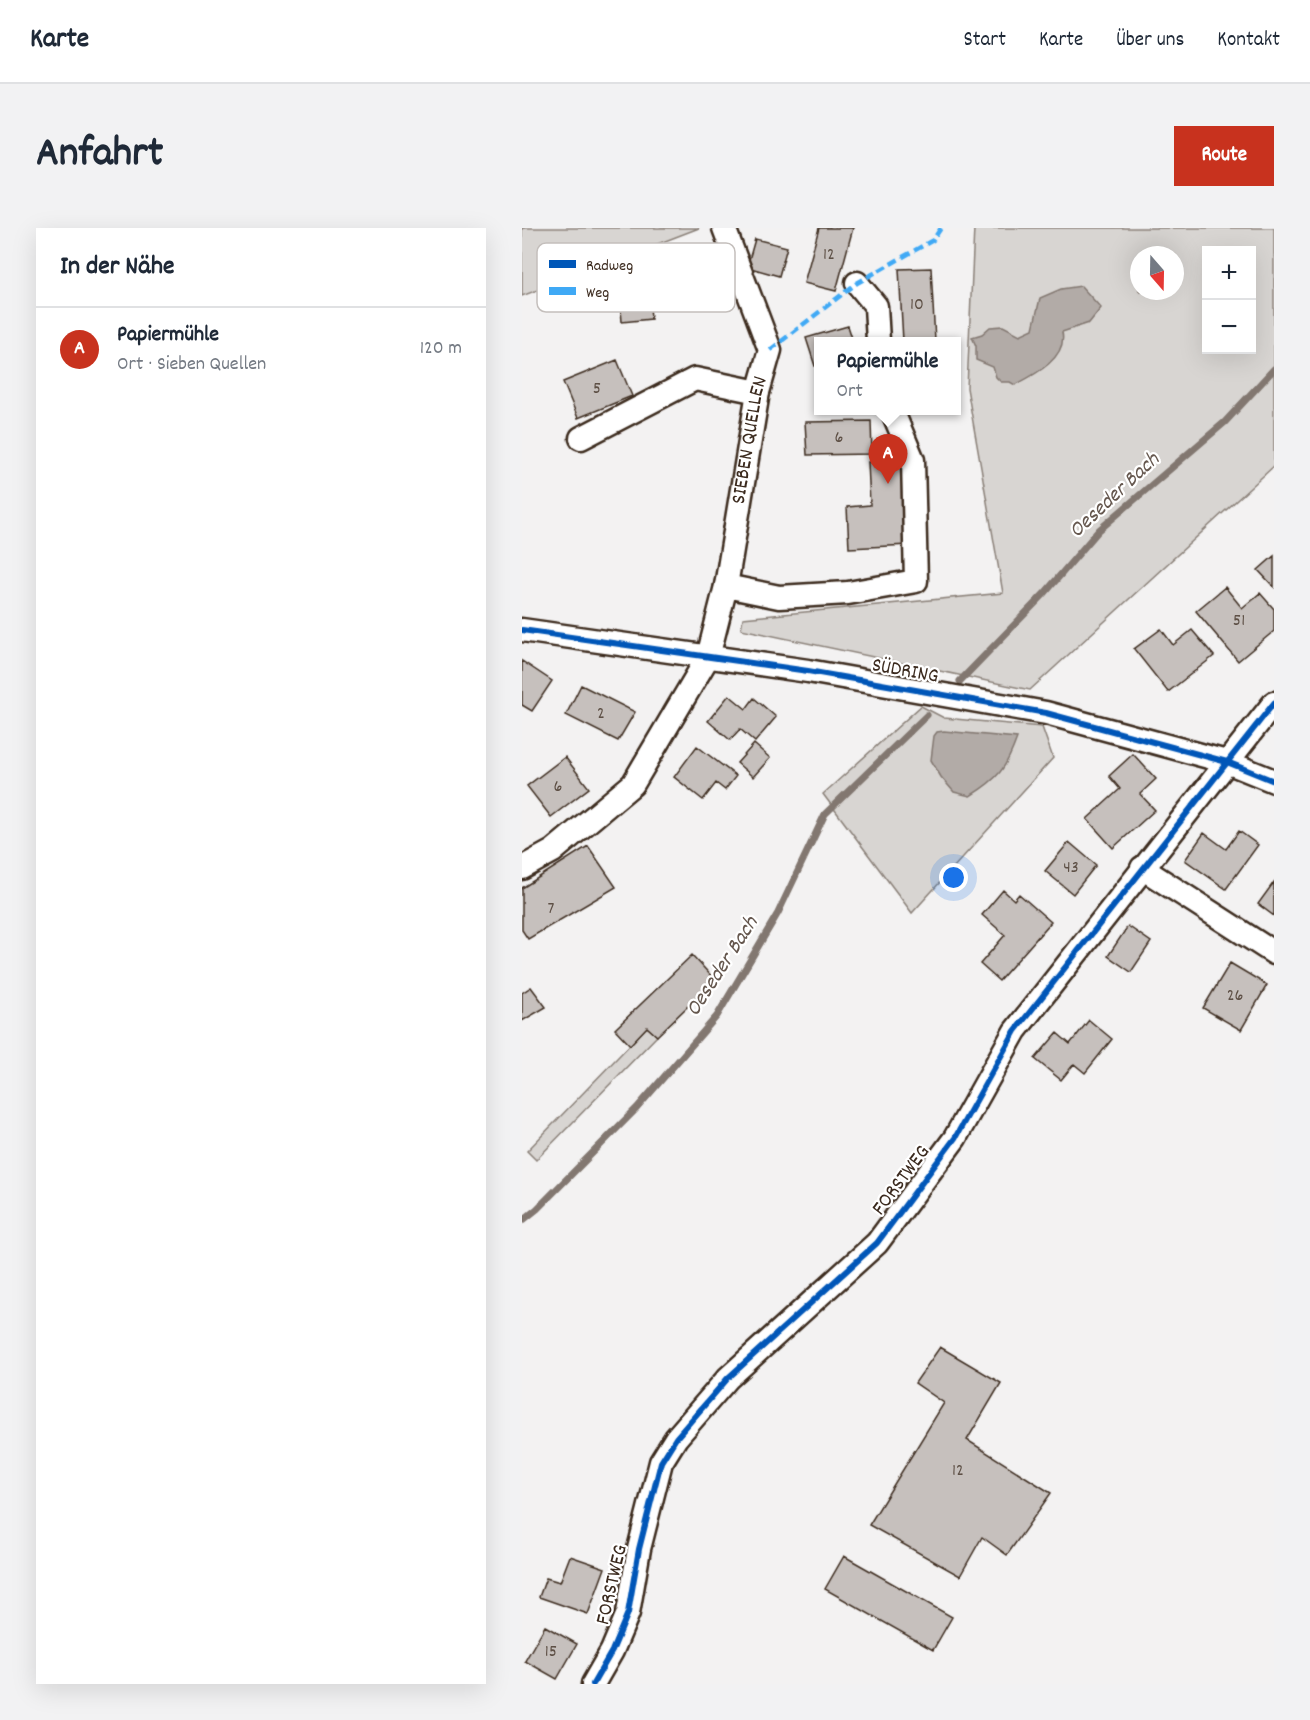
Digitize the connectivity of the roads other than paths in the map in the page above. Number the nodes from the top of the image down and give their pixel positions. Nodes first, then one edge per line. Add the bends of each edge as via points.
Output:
1 (724, 228) edge
2 (730, 243) edge
3 (735, 257) edge
4 (857, 284) dead end
5 (878, 337) edge
6 (758, 392) junction
7 (894, 415) edge
8 (581, 438) dead end
9 (726, 586) junction
10 (522, 630) edge
11 (708, 657) junction
12 (1274, 703) edge
13 (1227, 762) junction
14 (1274, 781) edge
15 (522, 868) edge
16 (1142, 868) junction
17 (1274, 953) edge
18 (593, 1684) edge

1 - 2 street, SIEBEN QUELLEN
3 - 6 street, SIEBEN QUELLEN via 770,350
4 - 5 street via 876,306
6 - 8 street via 695,379
6 - 9 street, SIEBEN QUELLEN
7 - 9 street via 913,460 916,581 848,593 779,597
9 - 11 street, SIEBEN QUELLEN
10 - 11 street, SÜDRING
11 - 13 street, SÜDRING via 1046,713
11 - 15 street, SIEBEN QUELLEN via 633,784 553,851
12 - 13 street, FORSTWEG
13 - 14 street, SÜDRING
13 - 16 street, FORSTWEG
16 - 17 street
16 - 18 street, FORSTWEG via 1015,1031 955,1138 877,1243 728,1378 676,1438 661,1462 628,1612

